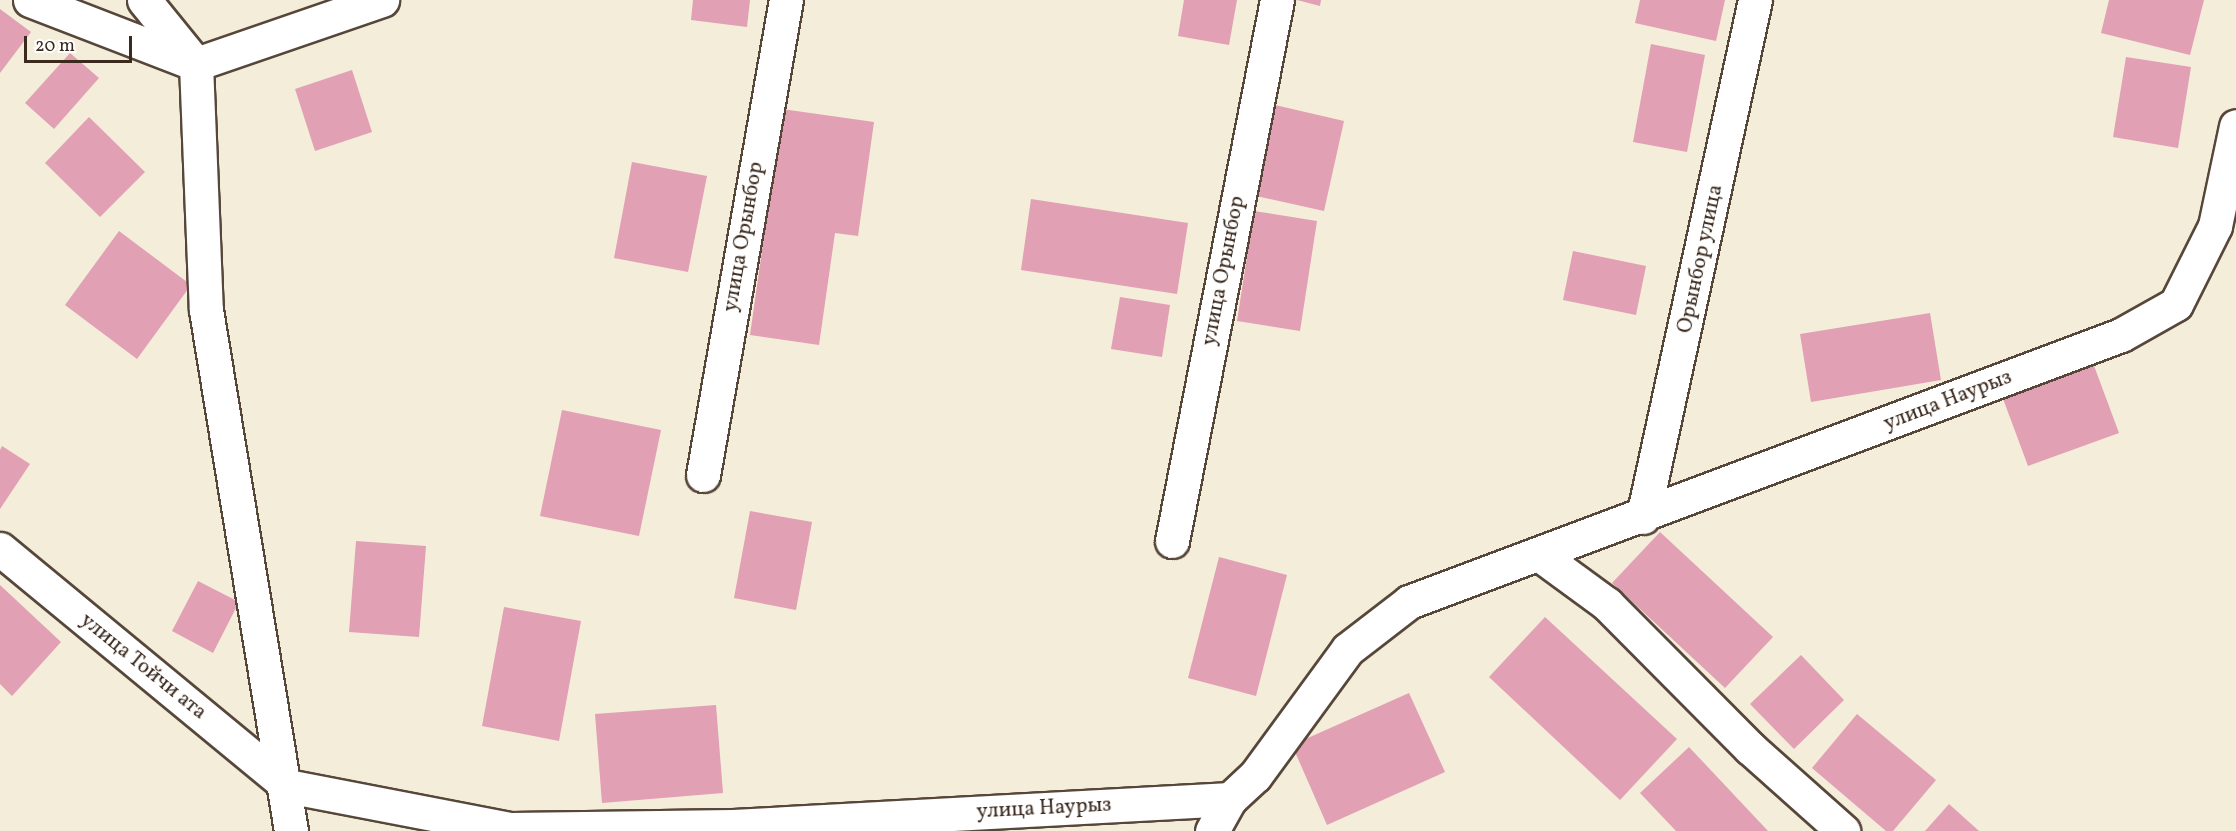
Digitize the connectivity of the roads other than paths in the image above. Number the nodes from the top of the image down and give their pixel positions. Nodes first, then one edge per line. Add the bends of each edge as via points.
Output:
1 (30, 0) edge
2 (144, 0) edge
3 (382, 0) edge
4 (786, 0) edge
5 (1277, 0) edge
6 (1755, 0) edge
7 (196, 64) junction
8 (2236, 126) edge
9 (703, 475) dead end
10 (1643, 517) junction
11 (1172, 542) dead end
12 (0, 549) edge
13 (1540, 555) junction
14 (287, 786) junction
15 (1230, 799) junction
16 (291, 831) edge
17 (1212, 831) edge
18 (1843, 831) edge

1 - 7 street
2 - 7 street
3 - 7 street
4 - 9 street, улица Орынбор
5 - 11 street, улица Орынбор
6 - 10 street, Орынбор улица
7 - 14 street via 206,310
8 - 10 street, улица Наурыз via 2215,226 2176,304 2121,335
10 - 13 street, улица Наурыз
12 - 14 street, улица Тойчи ата
13 - 15 street, улица Наурыз via 1409,602 1348,649 1255,776
13 - 18 street via 1607,604 1750,748
14 - 15 street, улица Наурыз via 511,829 733,825
14 - 16 street
15 - 17 street, улица Наурыз

